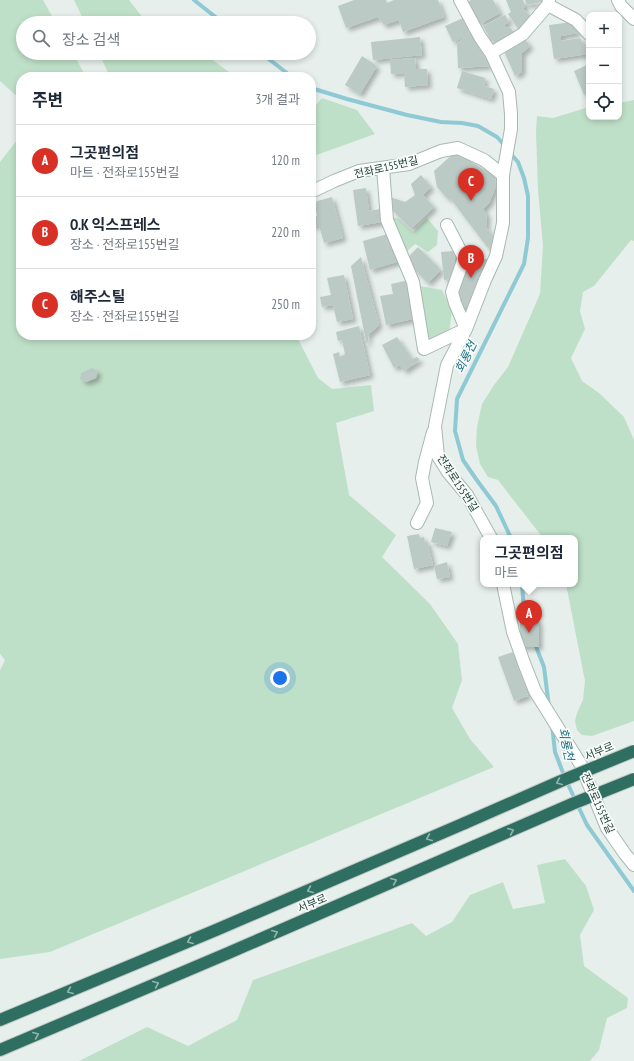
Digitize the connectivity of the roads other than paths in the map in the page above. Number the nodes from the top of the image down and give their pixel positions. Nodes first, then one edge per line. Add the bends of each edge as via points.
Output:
1 (460, 0) edge
2 (618, 0) edge
3 (549, 2) edge
4 (634, 19) edge
5 (586, 31) edge
6 (490, 53) junction
7 (383, 168) junction
8 (503, 174) junction
9 (316, 190) edge
10 (447, 225) dead end
11 (466, 329) junction
12 (435, 426) junction
13 (417, 523) dead end
14 (489, 535) edge
15 (504, 587) edge
16 (634, 751) edge
17 (634, 779) edge
18 (634, 865) edge
19 (0, 1020) edge
20 (0, 1050) edge

1 - 6 street, 전좌로155번길
2 - 4 street
3 - 5 street via 576,20
3 - 6 street via 523,34
6 - 8 street, 전좌로155번길 via 509,92 511,129
7 - 8 street, 전좌로155번길 via 409,164 441,151 458,148 484,160
7 - 9 street, 전좌로155번길 via 359,171
7 - 11 street via 388,220 413,282 424,349
8 - 11 street, 전좌로155번길 via 503,223 496,256
10 - 11 street via 464,258 452,292
11 - 12 street, 전좌로155번길 via 447,365
12 - 13 street via 422,478 427,504
12 - 14 street, 전좌로155번길 via 438,456 467,495
15 - 18 street, 전좌로155번길 via 513,632 535,691 581,765 607,828
16 -> 19 highway, 서부로, bridge
20 -> 17 highway, 서부로, bridge

